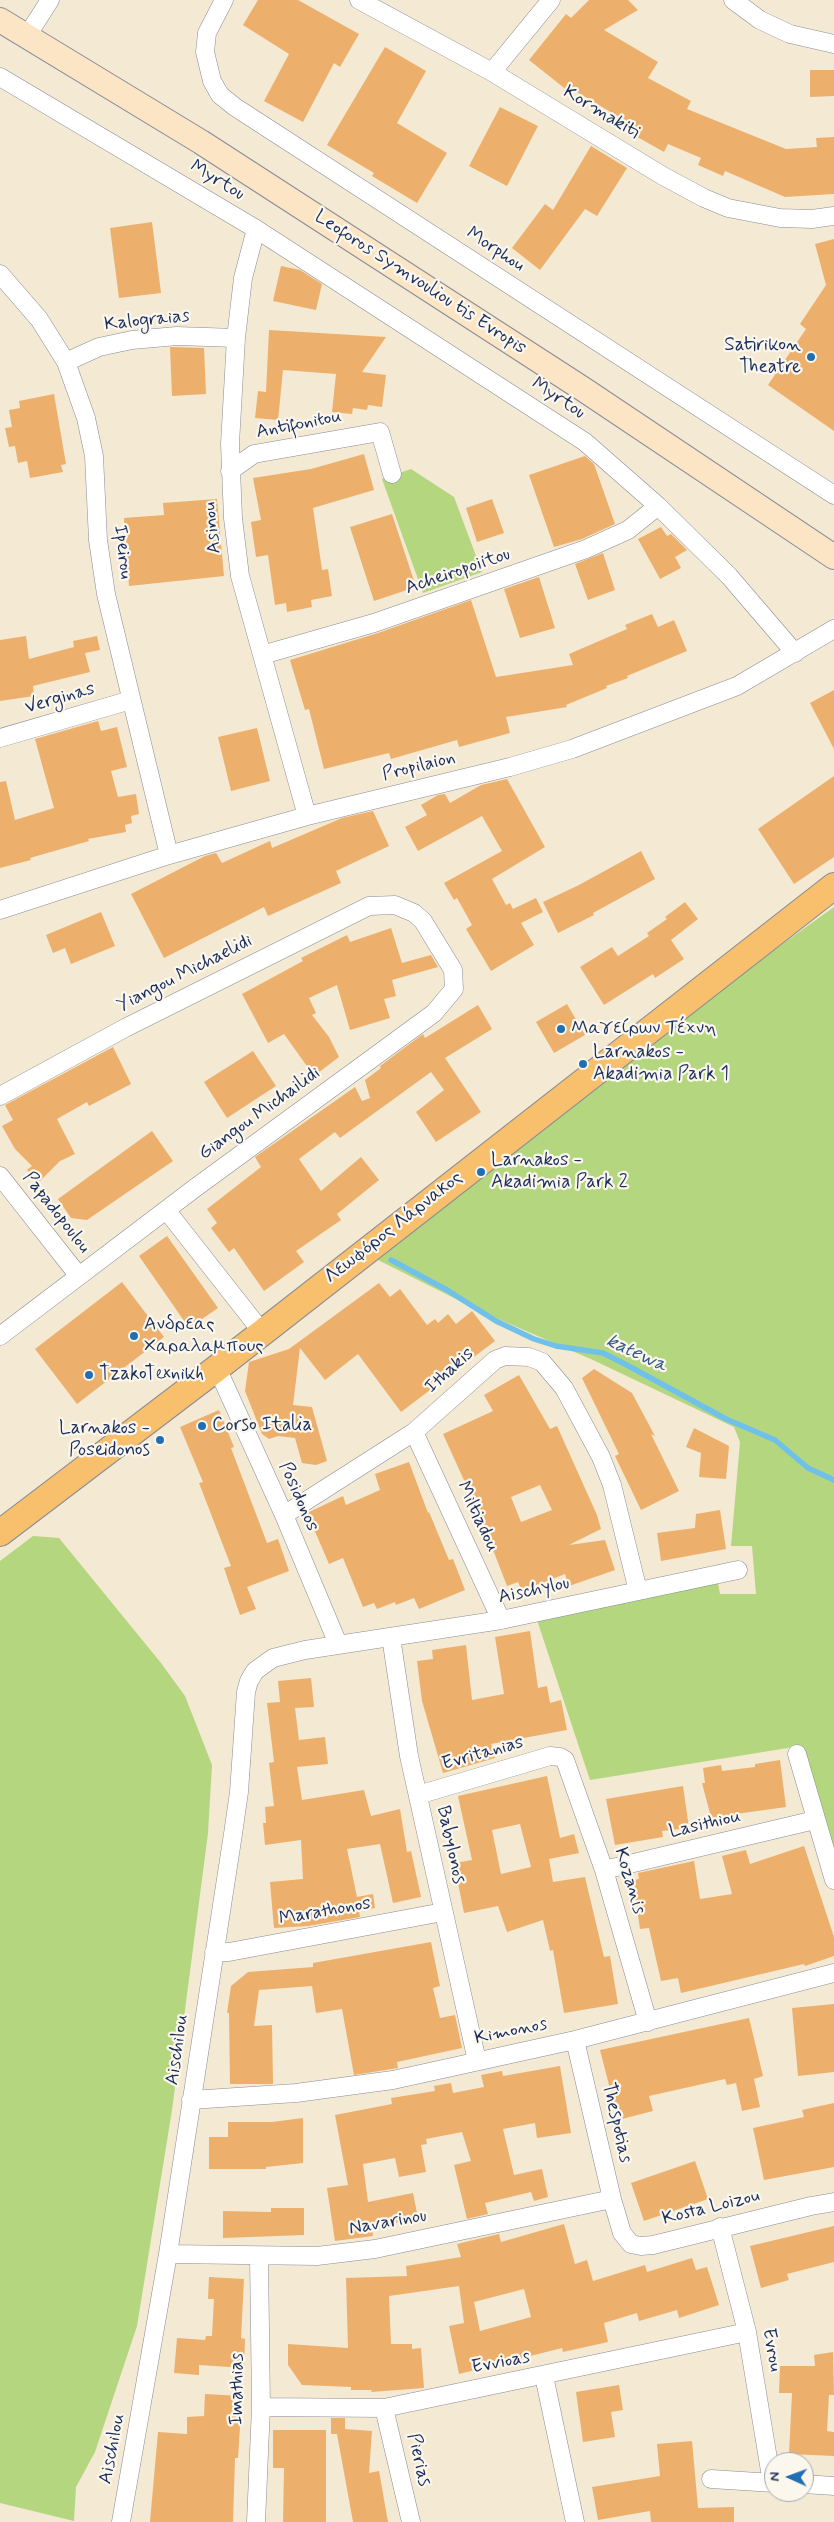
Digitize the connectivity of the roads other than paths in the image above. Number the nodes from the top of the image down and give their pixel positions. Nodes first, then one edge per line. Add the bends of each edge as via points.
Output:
1 (50, 0) edge
2 (224, 0) edge
3 (359, 0) edge
4 (551, 0) edge
5 (733, 0) edge
6 (0, 20) edge
7 (27, 36) junction
8 (834, 44) edge
9 (492, 72) junction
10 (0, 77) edge
11 (834, 216) edge
12 (256, 229) junction
13 (0, 274) edge
14 (236, 338) junction
15 (66, 362) junction
16 (230, 471) junction
17 (392, 474) dead end
18 (834, 495) edge
19 (658, 506) junction
20 (834, 557) edge
21 (834, 629) edge
22 (795, 653) junction
23 (262, 655) junction
24 (131, 700) junction
25 (0, 738) edge
26 (307, 816) junction
27 (169, 855) junction
28 (834, 886) edge
29 (395, 905) joint
30 (0, 910) edge
31 (0, 1096) edge
32 (0, 1176) edge
33 (167, 1211) junction
34 (78, 1275) junction
35 (262, 1332) junction
36 (0, 1336) edge
37 (217, 1368) junction
38 (414, 1432) junction
39 (284, 1515) junction
40 (0, 1533) edge
41 (738, 1570) dead end
42 (638, 1592) junction
43 (501, 1620) junction
44 (391, 1637) junction
45 (338, 1644) junction
46 (797, 1754) dead end
47 (560, 1757) joint
48 (418, 1795) junction
49 (815, 1820) junction
50 (604, 1870) junction
51 (834, 1880) edge
52 (443, 1912) junction
53 (214, 1952) junction
54 (834, 1973) edge
55 (648, 2022) junction
56 (575, 2040) junction
57 (477, 2061) junction
58 (192, 2100) junction
59 (834, 2202) edge
60 (614, 2207) junction
61 (720, 2227) junction
62 (168, 2254) junction
63 (259, 2256) junction
64 (747, 2332) junction
65 (544, 2376) junction
66 (261, 2408) junction
67 (384, 2408) junction
68 (768, 2452) edge
69 (711, 2479) dead end
70 (764, 2482) edge
71 (814, 2485) edge
72 (834, 2486) edge
73 (121, 2522) edge
74 (256, 2522) edge
75 (411, 2522) edge
76 (575, 2522) edge

1 - 7 street
2 - 18 street, Morphou via 208,33 205,52 212,81 220,95
3 - 9 street, Kormakiti
4 - 9 street
5 - 8 street via 760,20 790,34
6 - 7 street, Leoforos Symvouliou tis Evropis
7 - 20 street, Leoforos Symvouliou tis Evropis via 209,147 583,389
9 - 11 street, Kormakiti via 663,176 728,208 780,218
10 - 12 street, Myrtou
12 - 14 street, Asinou via 243,278
12 - 19 street, Myrtou via 585,442
13 - 15 street, Ipeirou via 39,319
14 - 15 street, Kalograias via 177,336 142,339 99,347
14 - 16 street, Asinou
15 - 24 street, Ipeirou via 91,439 103,578
16 - 17 street, Antifonitou via 254,454 380,432
16 - 23 street, Asinou via 240,576
19 - 22 street, Myrtou via 729,576
19 - 23 street, Acheiropoiitou via 628,530 586,549 374,623
21 - 22 street, Propilaion
22 - 26 street, Propilaion via 737,686 572,749
23 - 26 street, Asinou
24 - 25 street, Verginas
24 - 27 street, Ipeirou
26 - 27 street, Propilaion
27 - 30 street, Propilaion
28 - 35 main road, Λεωφόρος Λάρνακος
29 - 31 street, Yiangou Michaelidi via 375,905 356,911 65,1059
29 - 33 street, Giangou Michailidi via 406,907 423,921 450,961 455,980 450,996 434,1013
32 - 34 street, Papadopoulou
33 - 34 street, Giangou Michailidi
33 - 35 street
34 - 36 street, Giangou Michailidi
35 - 37 main road, Λεωφόρος Λάρνακος
37 - 39 street, Posidonos
37 - 40 main road, Λεωφόρος Λάρνακος
38 - 39 street, Ithakis
38 - 42 street, Ithakis via 495,1360 517,1356 542,1362 564,1388 601,1457 612,1485
38 - 43 street, Miltiadou
39 - 45 street, Posidonos
41 - 42 street, Aischylou
42 - 43 street, Aischylou
43 - 44 street, Aischylou
44 - 45 street, Aischylou
44 - 48 street, Babylonos
45 - 53 street, Aischilou via 272,1658 255,1671 249,1681 240,1792
46 - 49 street
47 - 48 street, Evritanias via 550,1756
47 - 50 street, Kozanis via 569,1768
48 - 52 street, Babylonos
49 - 50 street, Lasithiou
49 - 51 street
50 - 55 street, Kozanis
52 - 53 street, Marathonos via 229,1952
52 - 57 street, Babylonos
53 - 58 street, Aischilou
54 - 55 street, Kimonos
55 - 56 street, Kimonos
56 - 57 street, Kimonos
56 - 60 street, Thespotias
57 - 58 street, Kimonos via 393,2080 306,2092
58 - 62 street, Aischilou
59 - 61 street, Kosta Loizou
60 - 61 street, Kosta Loizou via 622,2233 636,2246 653,2245
60 - 63 street, Navarinou via 375,2249 317,2256
61 - 64 street, Evrou
62 - 63 street, Navarinou
62 - 73 street, Aischilou
63 - 66 street, Imathias
64 - 65 street, Evvioas
64 - 68 street, Evrou
65 - 67 street, Evvioas
65 - 76 street
66 - 67 street, Evvioas
66 - 74 street, Imathias
67 - 75 street, Pierias
69 - 70 street
71 - 72 street

